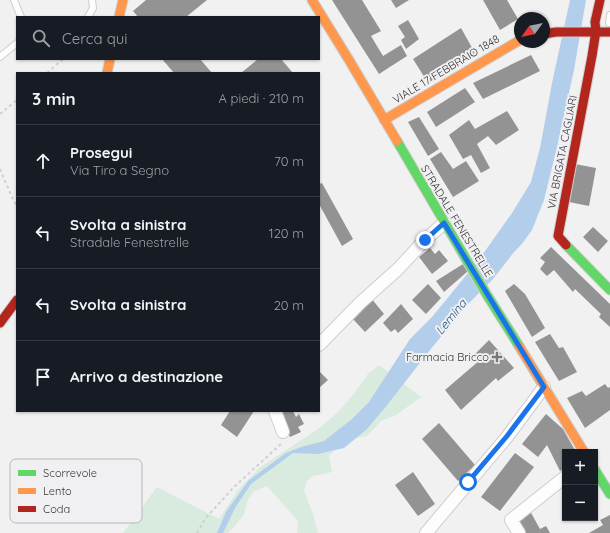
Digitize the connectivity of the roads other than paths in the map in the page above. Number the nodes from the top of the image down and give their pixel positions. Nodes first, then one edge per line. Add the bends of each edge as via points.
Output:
1 (14, 0) edge
2 (92, 0) edge
3 (123, 0) edge
4 (312, 0) edge
5 (600, 0) edge
6 (610, 15) edge
7 (21, 16) edge
8 (89, 16) edge
9 (119, 16) edge
10 (610, 23) edge
11 (596, 31) junction
12 (610, 32) edge
13 (550, 33) edge
14 (16, 44) edge
15 (514, 44) edge
16 (0, 57) edge
17 (110, 60) edge
18 (107, 72) edge
19 (384, 120) junction
20 (444, 223) junction
21 (610, 290) edge
22 (16, 301) edge
23 (0, 323) edge
24 (320, 344) edge
25 (544, 387) junction
26 (275, 412) edge
27 (283, 432) road end
28 (582, 449) edge
29 (598, 475) edge
30 (562, 479) edge
31 (610, 494) edge
32 (426, 533) edge
33 (519, 533) edge

1 - 7 lane
2 - 8 lane via 93,8
3 - 9 street
4 - 19 street, STRADALE FENESTRELLE
5 - 11 street, VIA BRIGATA CAGLIARI
6 - 10 lane
11 - 12 street
11 - 13 street
11 - 21 street, VIA BRIGATA CAGLIARI via 558,236
14 - 16 lane
15 - 19 street, VIALE 17 FEBBRAIO 1848
17 - 18 street
19 - 20 street, STRADALE FENESTRELLE
20 - 24 street
20 - 25 street, STRADALE FENESTRELLE
22 - 23 street
25 - 28 street, STRADALE FENESTRELLE
25 - 32 street via 507,436
26 - 27 street
29 - 31 street
30 - 33 street via 511,520

